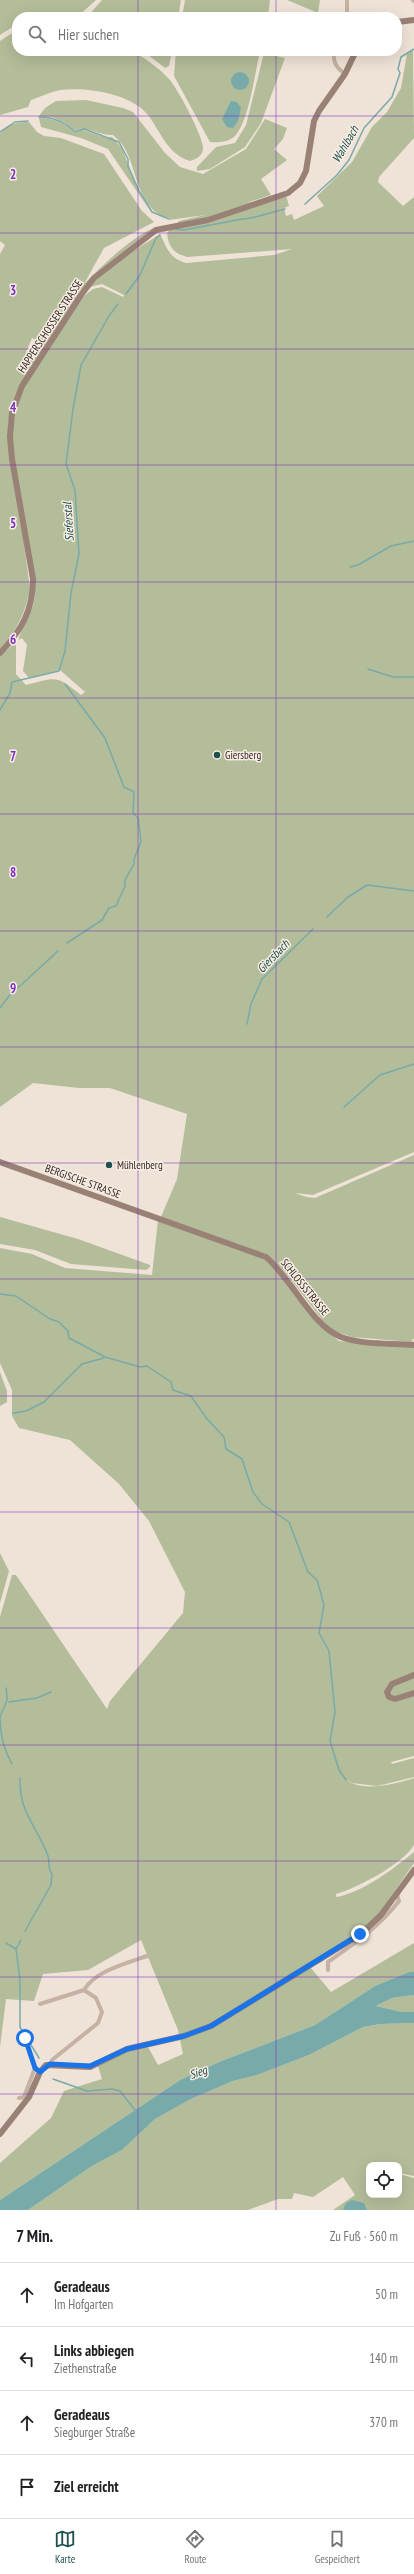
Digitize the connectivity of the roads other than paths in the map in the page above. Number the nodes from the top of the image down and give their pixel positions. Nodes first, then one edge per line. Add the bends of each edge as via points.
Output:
1 (346, 0) edge
2 (348, 12) edge
3 (414, 20) edge
4 (402, 21) edge
5 (333, 56) edge
6 (354, 56) edge
7 (345, 74) junction
8 (0, 652) edge
9 (0, 1162) edge
10 (160, 1218) joint
11 (414, 1345) edge
12 (414, 1675) edge
13 (414, 1693) edge
14 (414, 1870) edge
15 (397, 1894) junction
16 (147, 1956) dead end
17 (328, 1970) dead end
18 (84, 1990) junction
19 (40, 2004) dead end
20 (22, 2035) dead end
21 (50, 2064) junction
22 (38, 2070) junction
23 (20, 2098) dead end
24 (0, 2134) edge

1 - 2 street
3 - 4 main road
5 - 7 street via 336,68
6 - 7 main road, HAPPERSCHOSSER STRASSE
7 - 8 main road, HAPPERSCHOSSER STRASSE via 314,121 306,171 295,188 288,193 208,220 156,230 94,278 22,386 12,413 10,437 33,579 33,595 22,626
9 - 10 main road, BERGISCHE STRASSE
10 - 11 main road, SCHLOSSSTRASSE via 266,1257 286,1276 322,1324 342,1337
12 - 13 main road via 392,1684 387,1692 395,1699
14 - 15 main road
15 - 17 street via 399,1901 390,1914 368,1935 328,1962
15 - 21 main road via 381,1915 360,1934 211,2026 184,2036 127,2049 90,2066
16 - 18 street via 98,1977 88,1983
18 - 19 street
18 - 21 street via 96,1998 102,2012 98,2023
20 - 22 street
21 - 22 main road
22 - 23 street via 24,2097
22 - 24 main road via 29,2097

